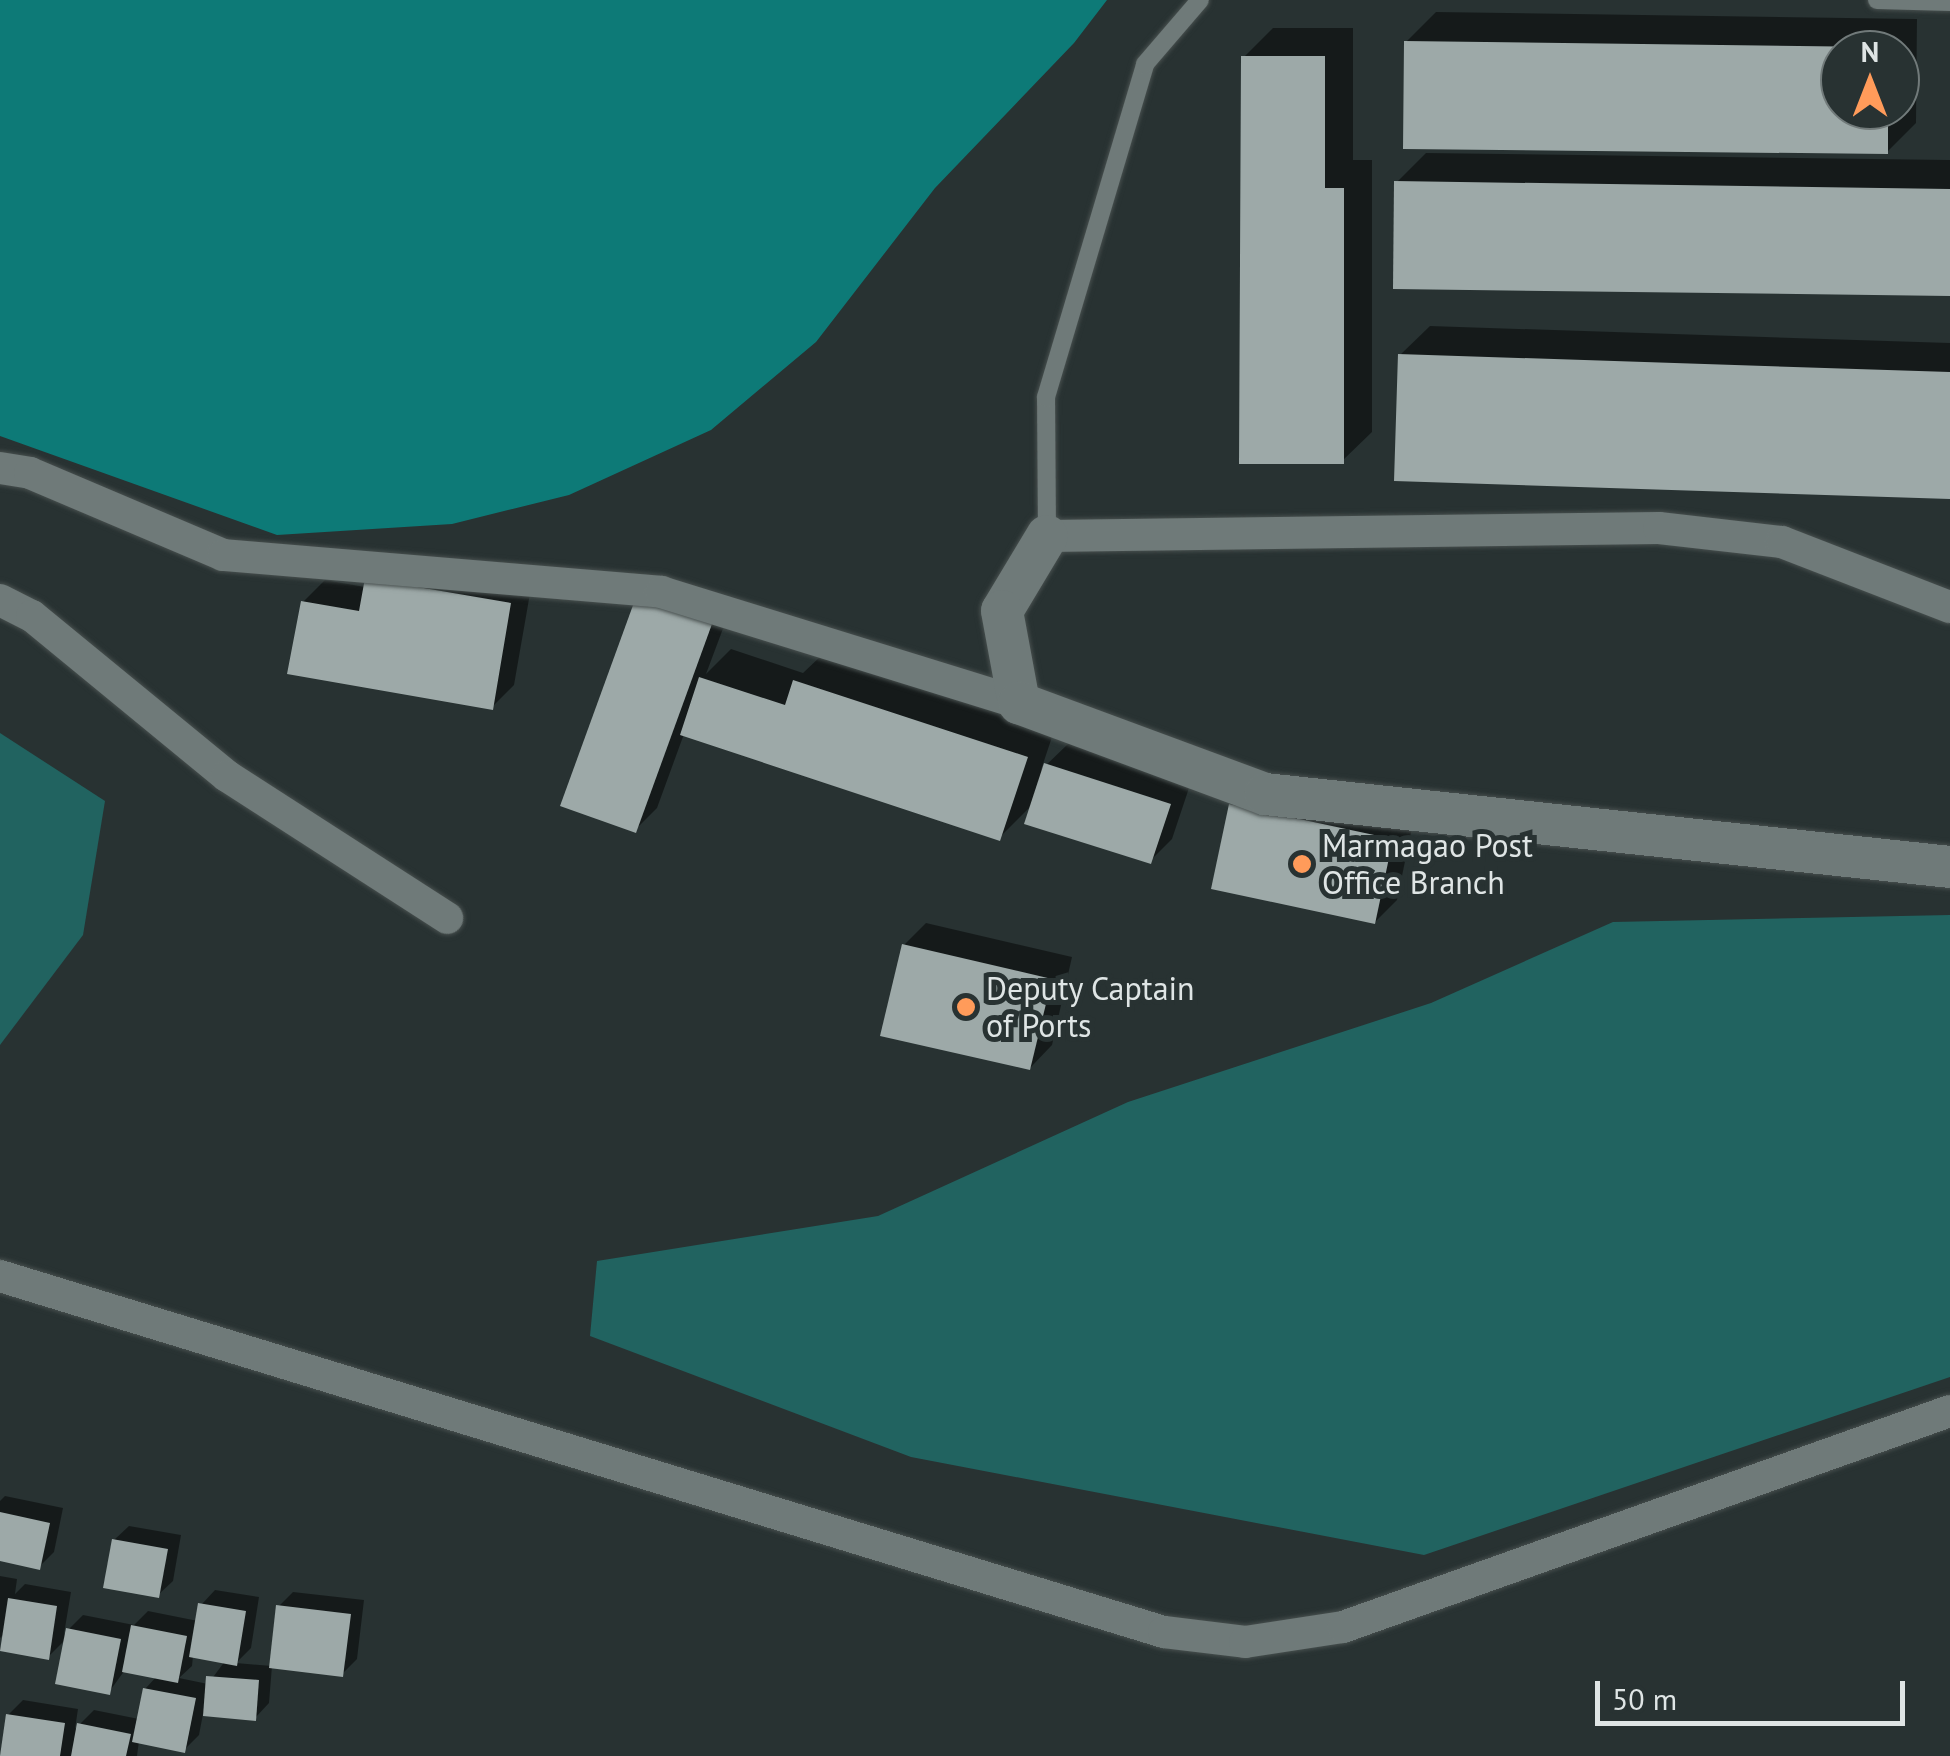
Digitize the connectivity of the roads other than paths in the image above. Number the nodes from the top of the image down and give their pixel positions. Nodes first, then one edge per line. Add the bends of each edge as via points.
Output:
1 (1200, 0) edge
2 (1877, 0) edge
3 (1950, 2) edge
4 (0, 468) edge
5 (1047, 536) junction
6 (0, 600) edge
7 (1950, 608) edge
8 (1019, 703) junction
9 (1950, 868) edge
10 (447, 918) dead end
11 (0, 1276) edge
12 (1950, 1411) edge

1 - 5 lane via 1146,64 1046,397
2 - 3 lane
4 - 8 street via 30,473 223,555 661,592
5 - 7 street via 1659,528 1782,542
5 - 8 street via 1002,611
6 - 10 street via 32,616 227,776
8 - 9 street via 1265,794
11 - 12 street via 1164,1632 1245,1642 1343,1627

